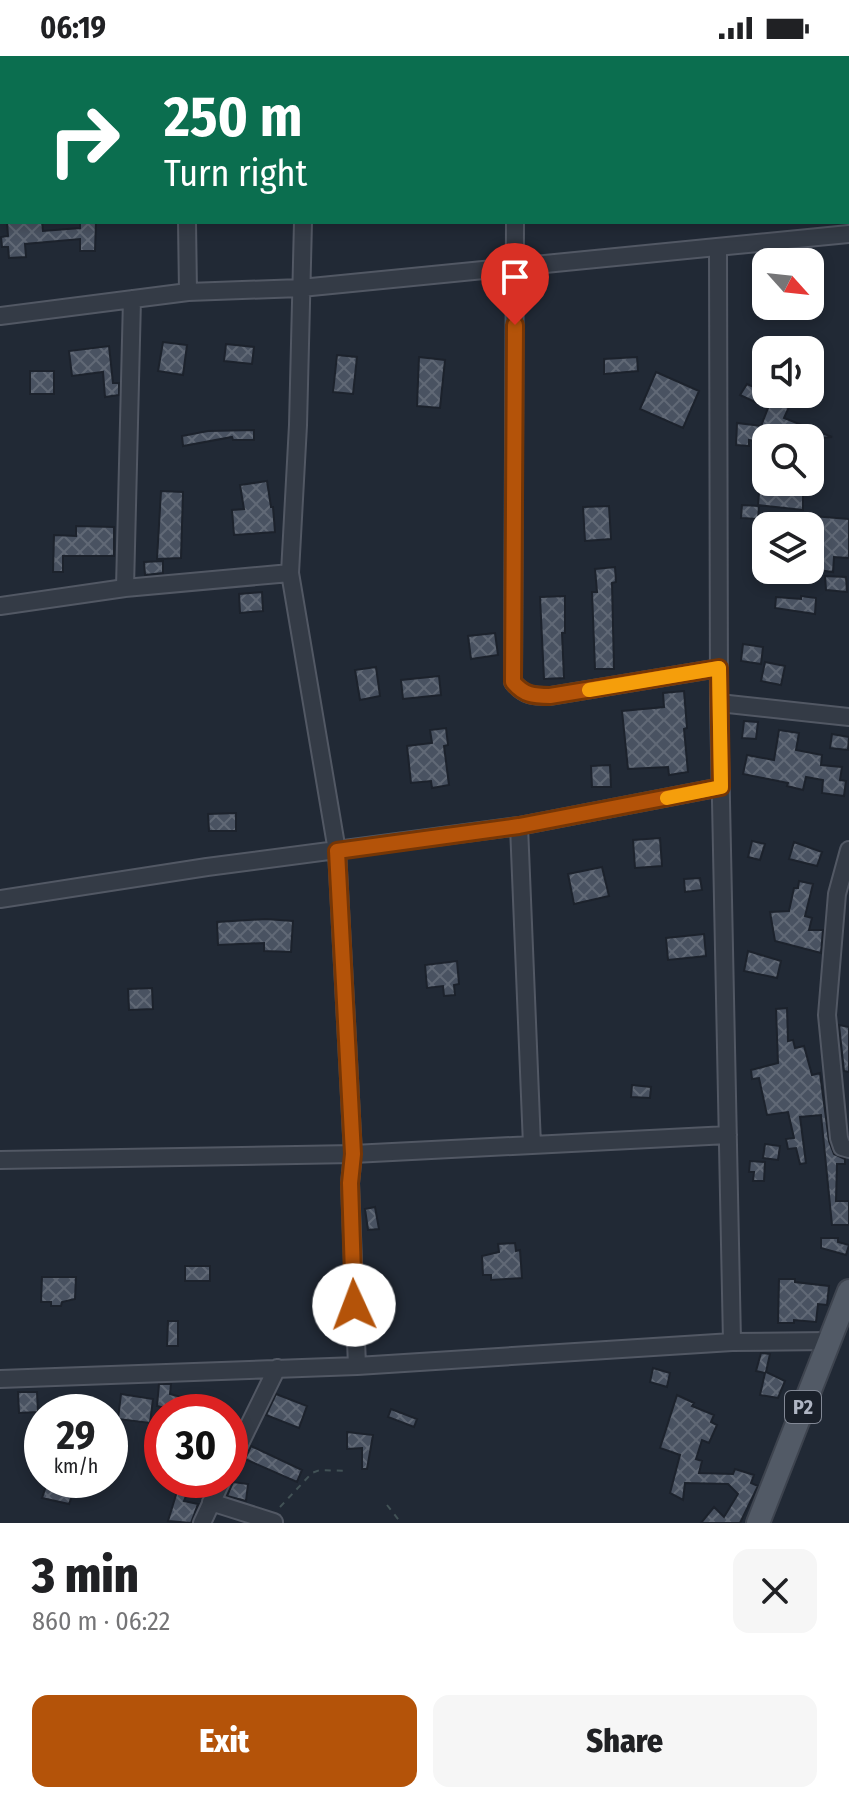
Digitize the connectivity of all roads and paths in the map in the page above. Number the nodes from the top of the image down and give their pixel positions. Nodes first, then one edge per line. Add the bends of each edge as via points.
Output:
1 (187, 224) edge
2 (303, 224) edge
3 (515, 224) edge
4 (849, 234) edge
5 (718, 247) junction
6 (515, 265) junction
7 (301, 288) junction
8 (188, 292) junction
9 (132, 299) junction
10 (0, 316) edge
11 (290, 573) junction
12 (125, 588) junction
13 (0, 606) edge
14 (719, 668) junction
15 (719, 703) junction
16 (849, 717) edge
17 (721, 787) junction
18 (519, 826) junction
19 (849, 850) edge
20 (337, 851) junction
21 (0, 899) edge
22 (728, 1135) junction
23 (532, 1145) junction
24 (849, 1149) edge
25 (353, 1154) junction
26 (0, 1160) edge
27 (849, 1291) edge
28 (829, 1341) junction
29 (732, 1342) junction
30 (357, 1366) junction
31 (277, 1368) junction
32 (0, 1379) edge
33 (248, 1427) edge
34 (348, 1471) dead end
35 (213, 1498) edge
36 (211, 1502) junction
37 (387, 1505) dead end
38 (274, 1522) edge
39 (202, 1523) edge
40 (401, 1523) edge
41 (758, 1523) edge

1 - 8 street
2 - 7 street
3 - 6 street
4 - 5 street
5 - 6 street
5 - 14 street
6 - 7 street
6 - 14 street via 513,682 530,696 550,696
7 - 8 street
7 - 11 street
8 - 9 street
9 - 10 street
9 - 12 street
11 - 12 street
11 - 20 street
12 - 13 street
14 - 15 street
15 - 16 street
15 - 17 street
17 - 18 street
17 - 22 street
18 - 20 street
18 - 23 street
19 - 24 street via 837,894 827,1015 839,1138
20 - 21 street
20 - 25 street
22 - 23 street
22 - 29 street
23 - 25 street
25 - 26 street
25 - 30 street
27 - 28 main road, P2
28 - 29 street
28 - 41 main road, P2
29 - 30 street
30 - 31 street
31 - 32 street
31 - 33 street
34 - 38 path via 312,1473 281,1504
35 - 36 street
36 - 38 street
36 - 39 street
37 - 40 path

